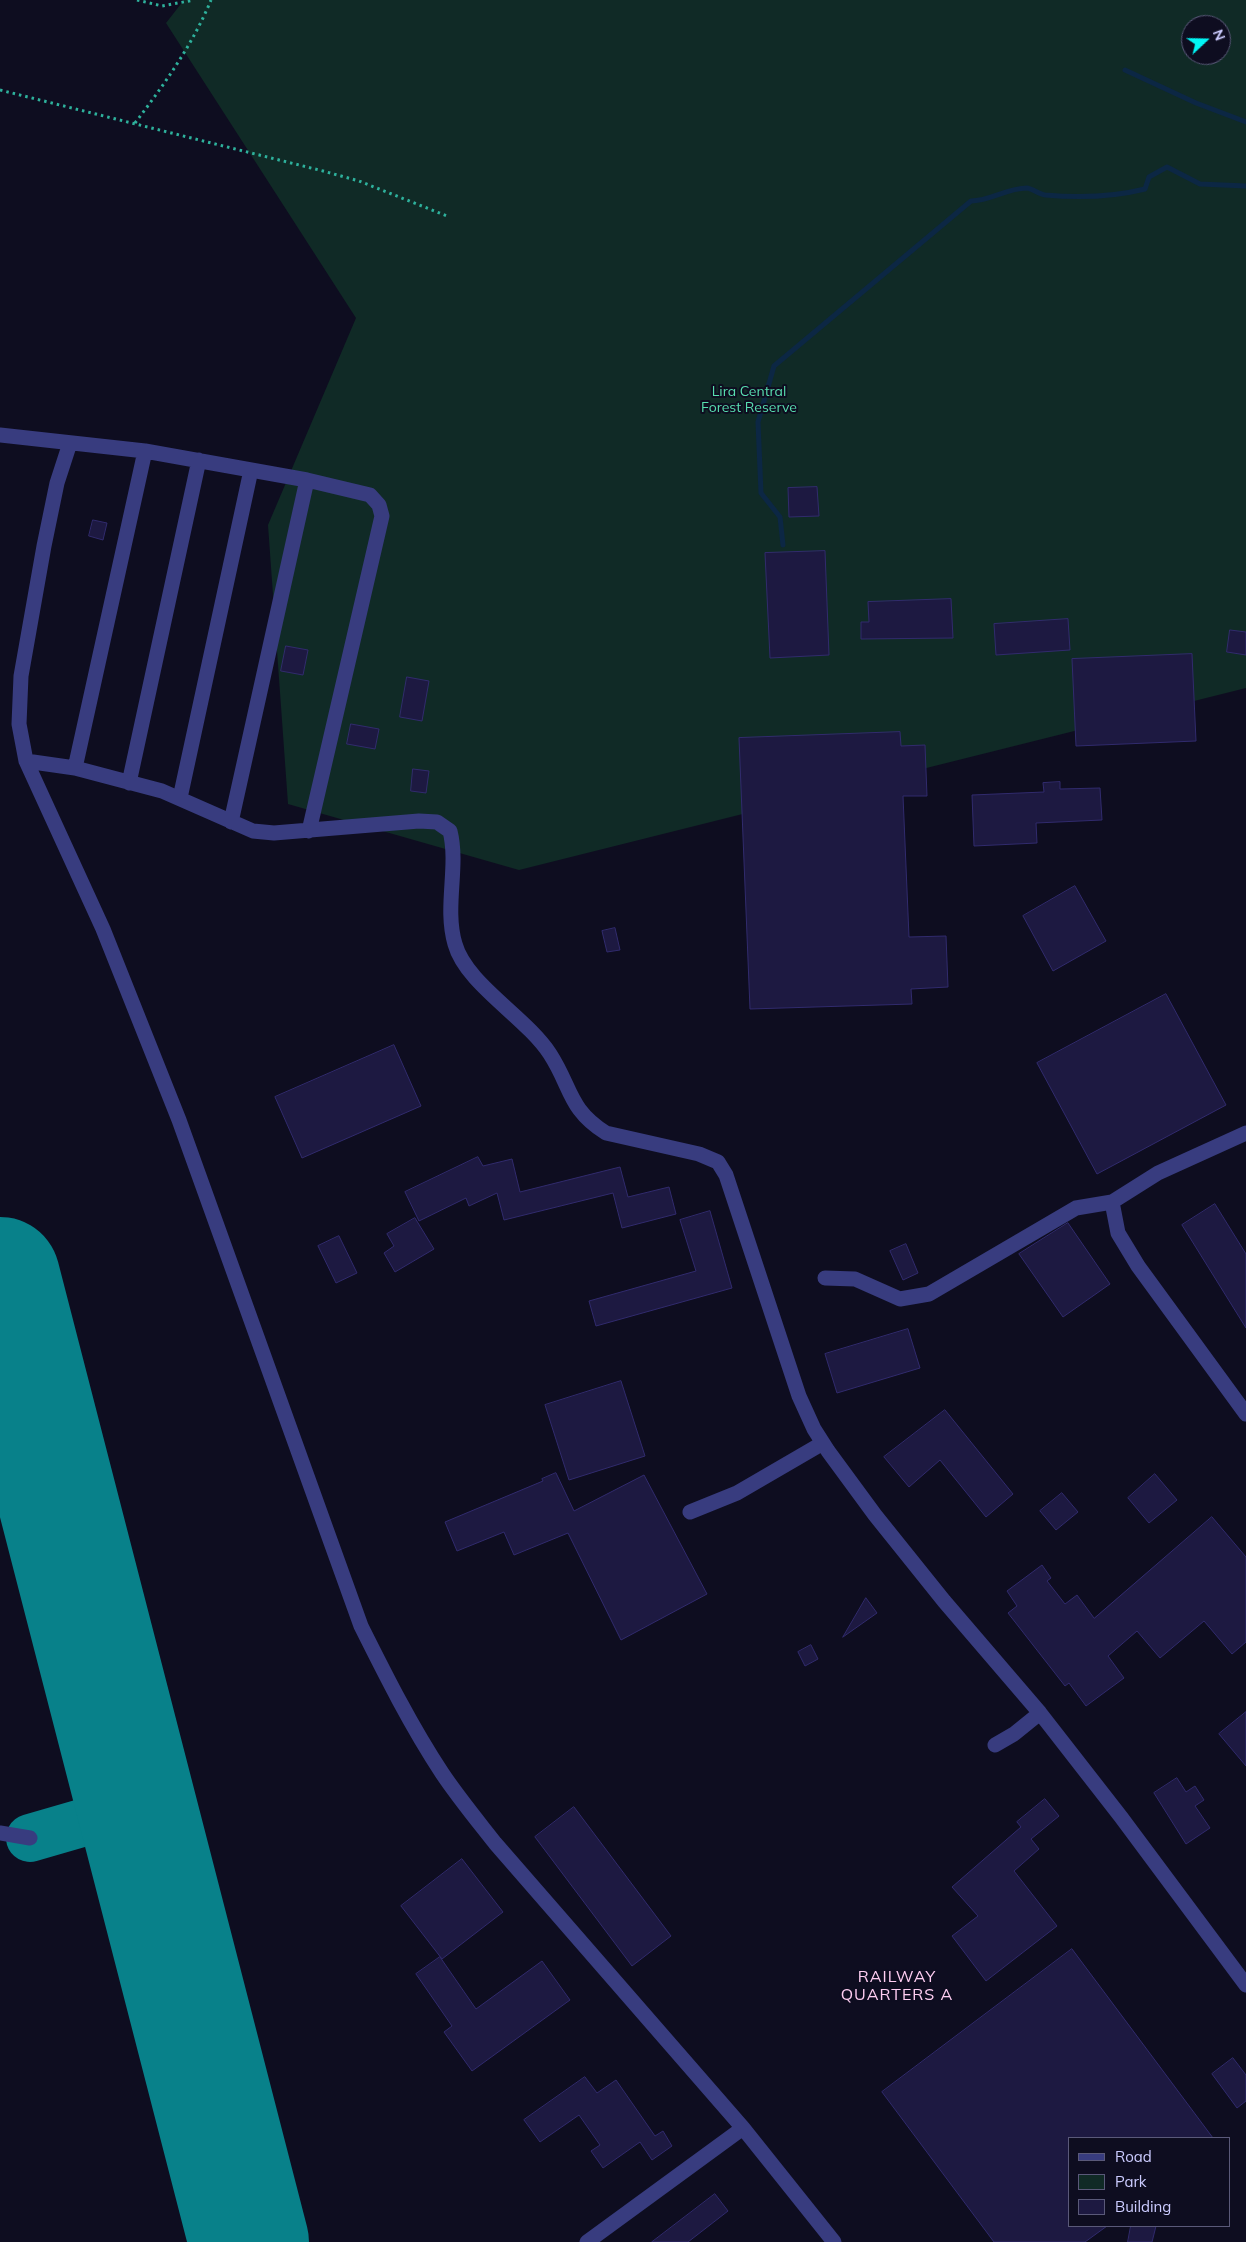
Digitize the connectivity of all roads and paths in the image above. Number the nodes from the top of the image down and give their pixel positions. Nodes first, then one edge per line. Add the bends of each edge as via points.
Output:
1 (137, 0) edge
2 (194, 0) edge
3 (211, 0) edge
4 (0, 90) edge
5 (135, 123) junction
6 (447, 216) dead end
7 (0, 434) edge
8 (70, 443) junction
9 (145, 451) junction
10 (198, 460) junction
11 (252, 470) junction
12 (307, 480) junction
13 (26, 761) junction
14 (75, 768) junction
15 (129, 783) junction
16 (180, 798) junction
17 (231, 822) junction
18 (309, 831) junction
19 (1246, 1133) edge
20 (1112, 1202) junction
21 (825, 1278) dead end
22 (1246, 1414) edge
23 (823, 1443) junction
24 (690, 1512) dead end
25 (1040, 1713) junction
26 (995, 1745) dead end
27 (0, 1833) edge
28 (30, 1838) dead end
29 (1246, 1985) edge
30 (743, 2128) junction
31 (587, 2242) edge
32 (834, 2242) edge

1 - 2 path via 162,6
3 - 5 path via 202,22 160,90
4 - 5 path
5 - 6 path via 359,181
7 - 8 street
8 - 9 street
8 - 13 street via 57,483 21,676 19,724
9 - 10 street
9 - 14 street
10 - 11 street
10 - 15 street
11 - 12 street
11 - 16 street
12 - 17 street
12 - 18 street via 370,495 379,505 382,516
13 - 14 street
13 - 30 street via 103,929 179,1120 362,1626 390,1686 442,1773 495,1843
14 - 15 street
15 - 16 street
16 - 17 street
17 - 18 street via 252,831
18 - 23 street via 418,821 437,822 450,831 454,847 451,905 454,942 460,959 522,1020 550,1053 580,1113 597,1127 606,1133 698,1154 718,1162 726,1175 800,1396
19 - 20 street via 1158,1174
20 - 21 street via 1076,1208 929,1294 900,1299 856,1279
20 - 22 street via 1118,1233 1138,1266
23 - 24 street via 738,1493
23 - 25 street via 908,1558
25 - 26 street
25 - 29 street
27 - 28 street
30 - 31 street
30 - 32 street

